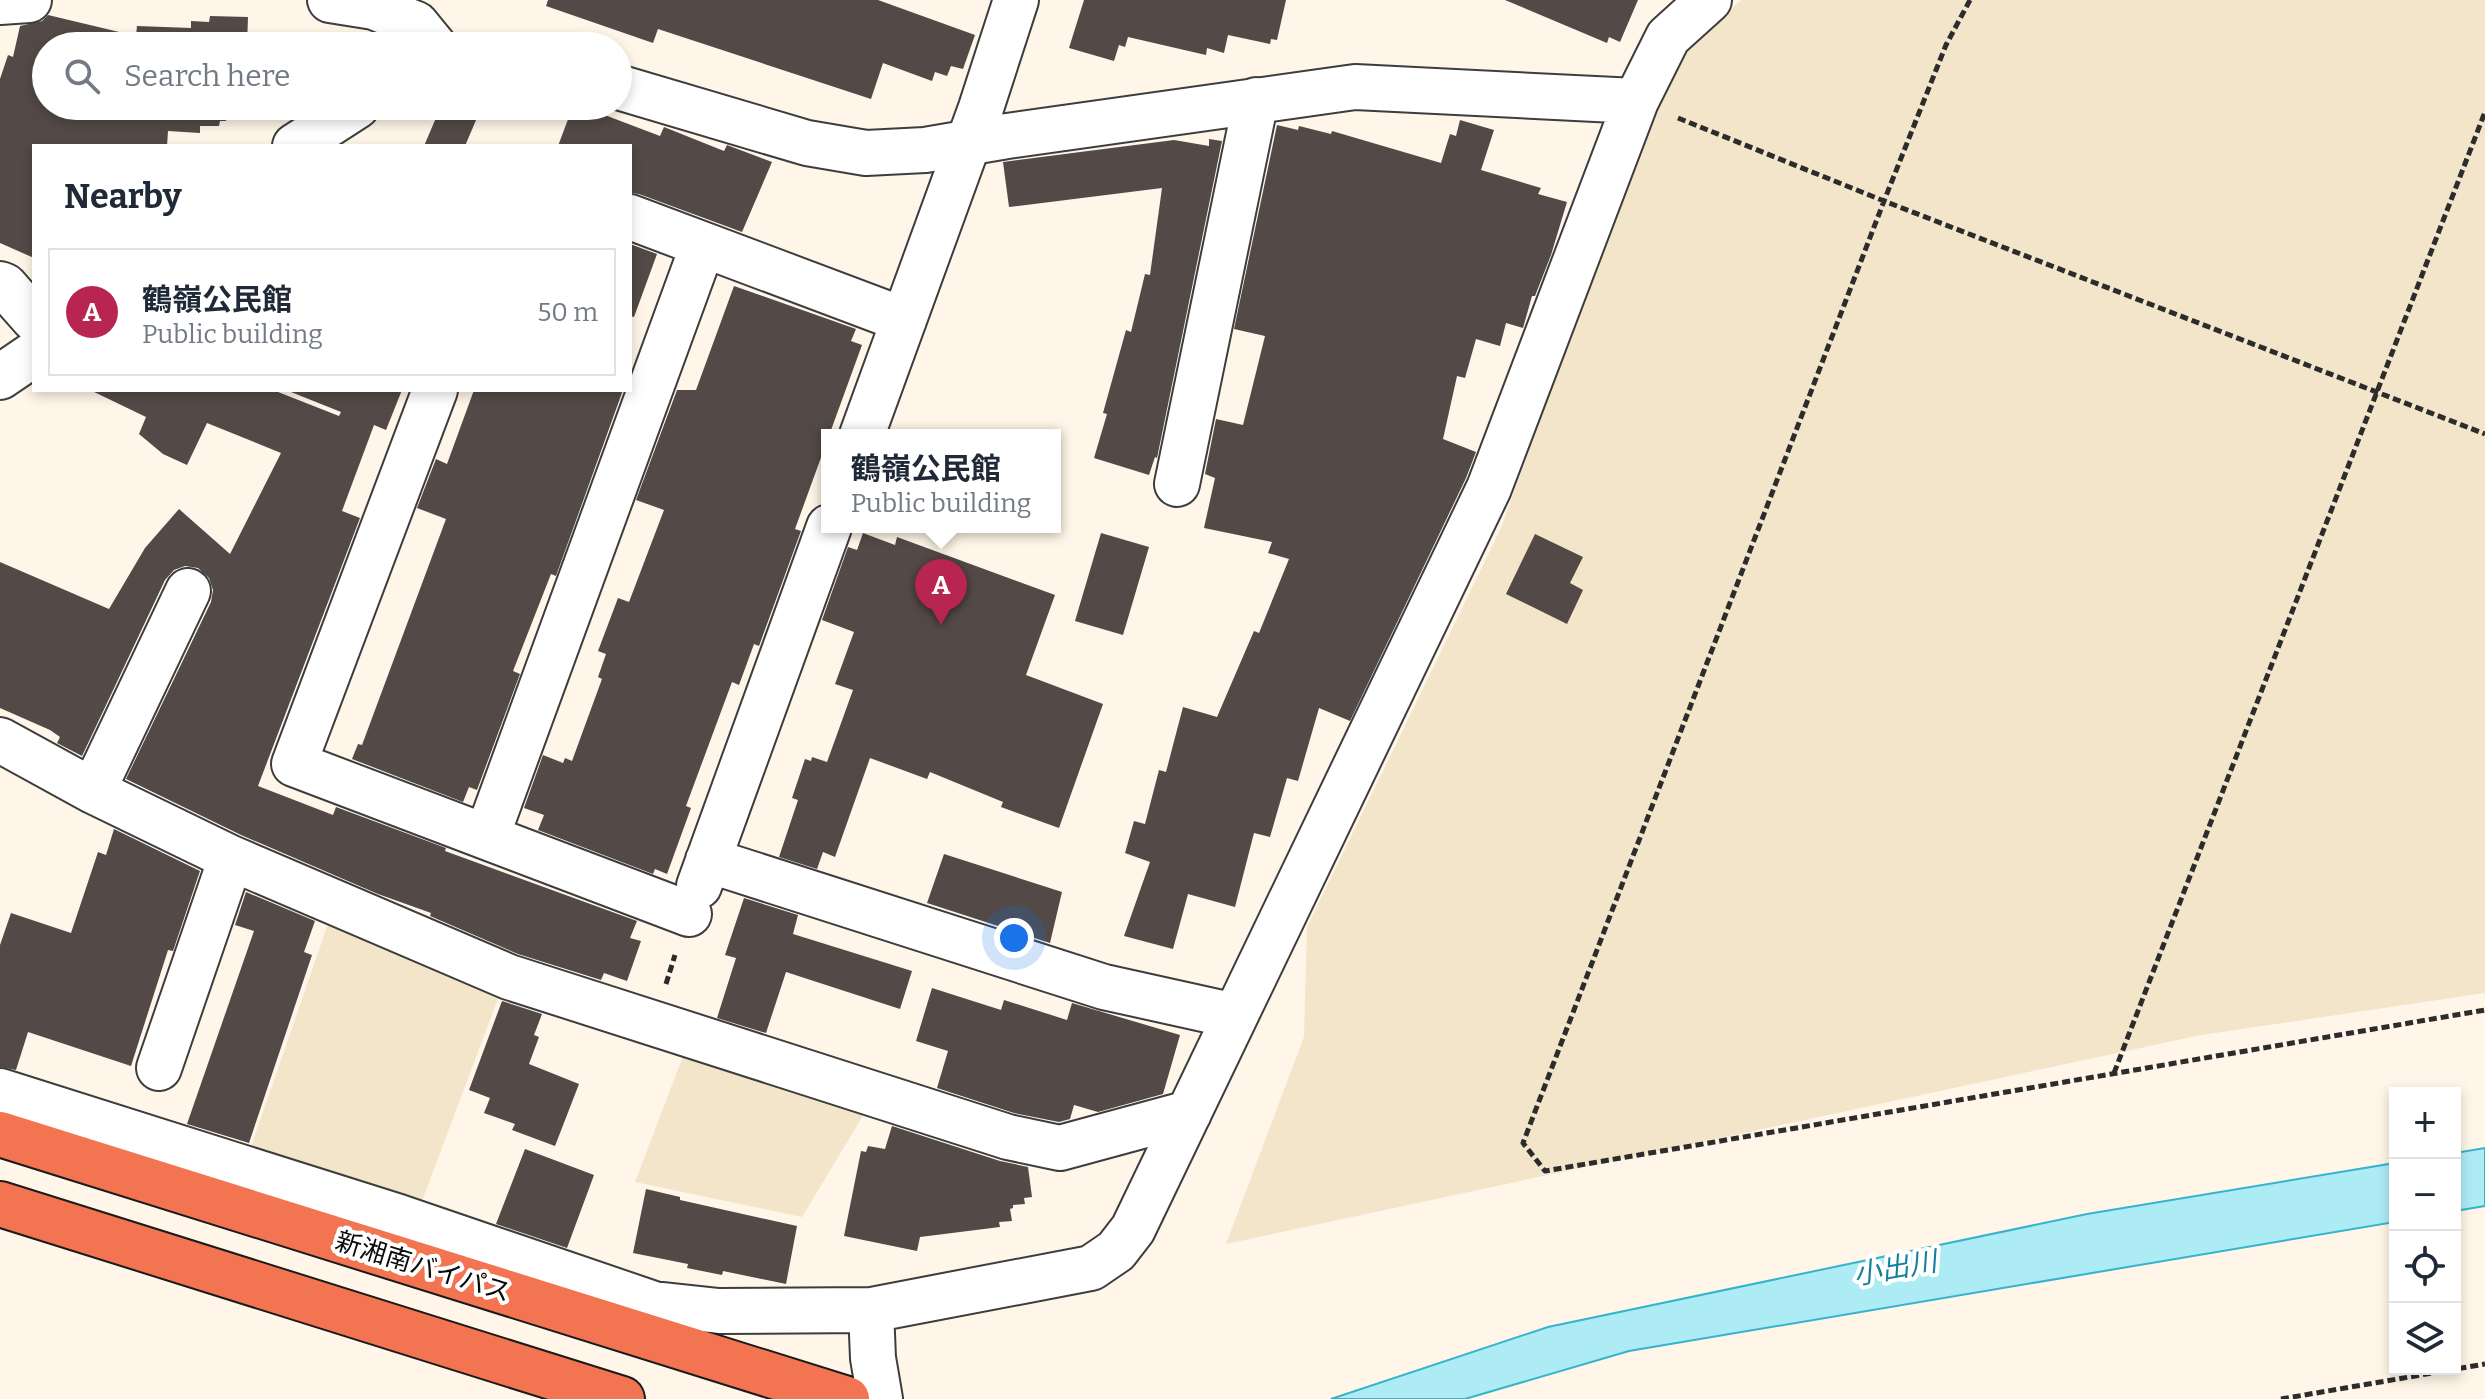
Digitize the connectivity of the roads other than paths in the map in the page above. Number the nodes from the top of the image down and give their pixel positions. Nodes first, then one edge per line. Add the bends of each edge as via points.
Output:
1 (29, 0) edge
2 (330, 0) edge
3 (1709, 0) edge
4 (0, 2) edge
5 (1007, 2) edge
6 (423, 32) edge
7 (632, 91) edge
8 (1256, 100) junction
9 (1636, 101) junction
10 (335, 120) edge
11 (967, 142) junction
12 (298, 144) edge
13 (632, 218) edge
14 (703, 245) junction
15 (0, 284) edge
16 (32, 317) edge
17 (904, 320) junction
18 (32, 355) edge
19 (0, 377) edge
20 (434, 392) edge
21 (864, 429) edge
22 (1177, 484) dead end
23 (827, 533) edge
24 (188, 591) dead end
25 (0, 740) edge
26 (93, 791) junction
27 (487, 836) junction
28 (231, 858) junction
29 (708, 860) junction
30 (1235, 1016) junction
31 (159, 1068) dead end
32 (0, 1091) edge
33 (1189, 1113) junction
34 (0, 1134) edge
35 (0, 1204) edge
36 (871, 1310) junction
37 (876, 1379) edge
38 (622, 1399) edge
39 (847, 1399) edge

1 - 4 street
2 - 6 street via 374,7 416,24
3 - 9 street via 1668,37
5 - 11 street
7 - 11 street via 807,143 866,153
8 - 9 street via 1355,87
8 - 11 street
8 - 22 street
9 - 30 street via 1489,488
10 - 12 street
11 - 17 street
13 - 14 street
14 - 17 street
14 - 27 street
15 - 16 street
17 - 21 street
18 - 19 street
20 - 27 street via 294,764
23 - 29 street
24 - 26 street
25 - 26 street
26 - 28 street
27 - 29 street via 685,923
28 - 31 street
28 - 33 street via 509,977 1008,1137 1060,1148
29 - 30 street via 1104,987
30 - 33 street
32 - 36 street via 654,1304 719,1311
33 - 36 street via 1133,1229 1116,1251 1091,1268
34 - 39 highway, 新湘南バイパス
35 - 38 highway
36 - 37 street

